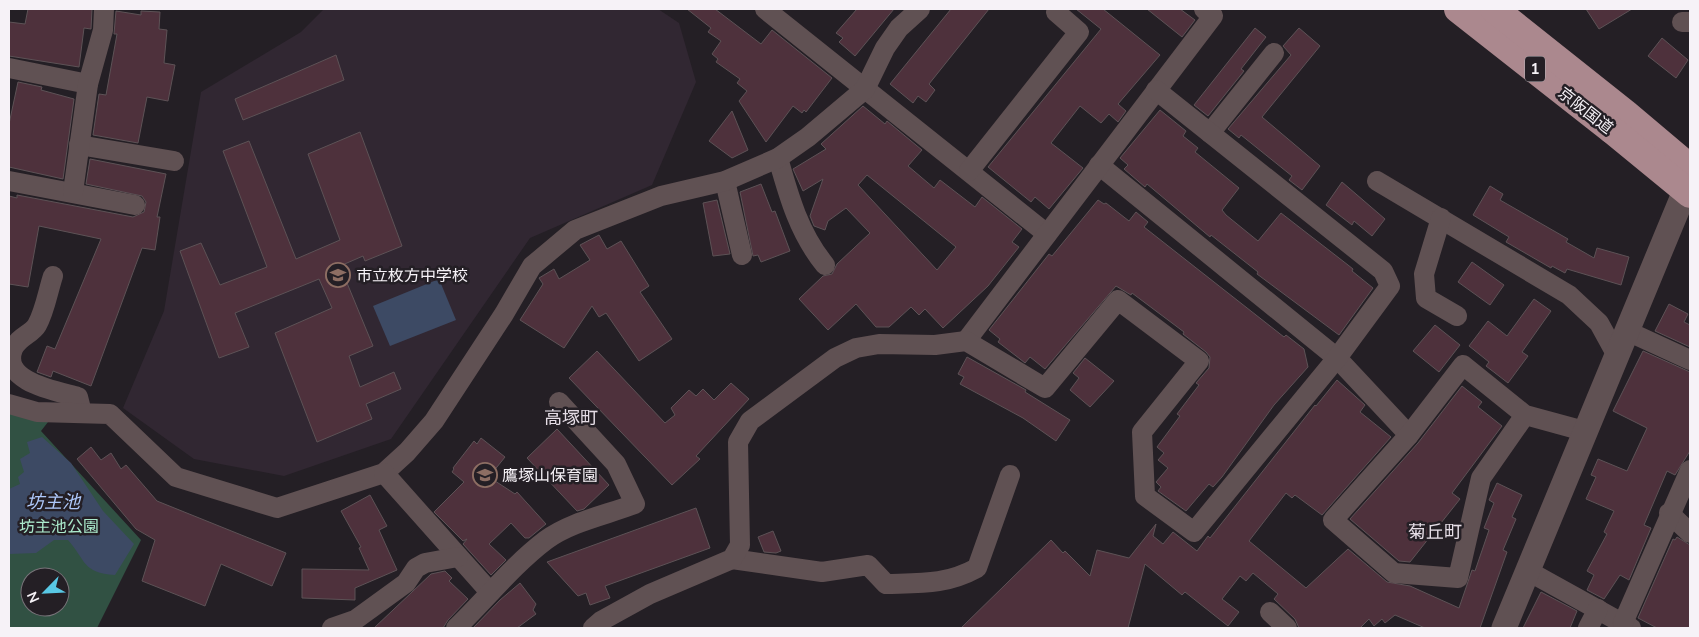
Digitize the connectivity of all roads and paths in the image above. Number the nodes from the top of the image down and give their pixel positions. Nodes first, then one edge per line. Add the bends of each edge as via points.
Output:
1 (104, 9) edge
2 (765, 9) edge
3 (920, 9) edge
4 (1058, 9) edge
5 (1204, 9) edge
6 (1458, 9) edge
7 (1494, 9) edge
8 (1274, 53) dead end
9 (9, 68) edge
10 (88, 84) junction
11 (865, 89) junction
12 (1156, 90) junction
13 (1619, 122) junction
14 (1210, 133) junction
15 (79, 145) junction
16 (778, 158) junction
17 (174, 161) dead end
18 (1099, 165) junction
19 (1690, 168) edge
20 (968, 171) junction
21 (1690, 179) edge
22 (9, 181) edge
23 (725, 181) junction
24 (1377, 181) dead end
25 (73, 192) junction
26 (1690, 194) edge
27 (135, 204) dead end
28 (1441, 218) junction
29 (1047, 234) junction
30 (742, 255) dead end
31 (825, 265) dead end
32 (52, 276) dead end
33 (1456, 316) dead end
34 (1627, 331) junction
35 (966, 341) junction
36 (1616, 354) junction
37 (1337, 358) junction
38 (1690, 360) edge
39 (559, 402) dead end
40 (9, 404) edge
41 (82, 413) junction
42 (1525, 415) junction
43 (1584, 431) junction
44 (1409, 435) junction
45 (1690, 470) edge
46 (384, 473) junction
47 (1010, 475) dead end
48 (1669, 513) junction
49 (1690, 532) edge
50 (458, 557) junction
51 (732, 559) junction
52 (1528, 570) junction
53 (490, 592) junction
54 (1598, 609) junction
55 (1270, 612) dead end
56 (359, 624) edge
57 (1627, 626) edge
58 (332, 628) edge
59 (456, 628) edge
60 (593, 628) edge
61 (1287, 628) edge
62 (1504, 628) edge
63 (1588, 628) edge

1 - 10 street via 103,30
2 - 11 street
3 - 11 street via 894,34
4 - 20 street via 1056,12 1079,32
5 - 12 street via 1213,16
6 - 13 highway, 京阪国道 / 1
7 - 13 highway, 京阪国道 / 1
8 - 14 street
9 - 10 street
10 - 15 street
11 - 16 street
11 - 20 street
12 - 14 street
12 - 18 street
13 - 19 highway, 京阪国道 / 1
13 - 26 highway, 京阪国道 / 1, bridge
14 - 37 street via 1383,271 1390,286
15 - 17 street
15 - 25 street
16 - 23 street
16 - 31 street via 792,207 813,250
18 - 29 street
18 - 37 street
20 - 29 street
21 - 34 street
22 - 25 street
23 - 30 street
23 - 46 street via 661,196 575,230 539,260 532,266 434,421
24 - 28 street
25 - 27 street
28 - 33 street via 1424,274 1426,298
28 - 36 street via 1569,295 1599,323
29 - 35 street
32 - 41 street via 37,326 21,337 10,357 16,374 28,383 78,397
34 - 36 street
34 - 38 street
35 - 37 street via 1045,388 1118,300 1199,361 1142,432 1145,496 1194,532
35 - 51 street via 935,345 879,344 856,348 814,372 750,421 738,442 740,545
36 - 43 street
37 - 44 street
39 - 53 street via 616,464 634,504 563,530 547,540
40 - 41 street via 37,412
41 - 46 street via 110,414 176,477 277,508
42 - 43 street
42 - 44 street via 1463,365
42 - 44 street via 1481,478 1458,578 1394,573 1333,520
43 - 52 street
45 - 48 street
46 - 50 street
47 - 51 street via 976,568 958,579 886,584 868,565 822,572
48 - 49 street
48 - 57 street
50 - 53 street
50 - 56 street via 425,563 416,568 406,583
51 - 60 street via 650,594
52 - 54 street
52 - 62 street
53 - 59 street
54 - 57 street
54 - 63 street
55 - 61 street
56 - 58 street

